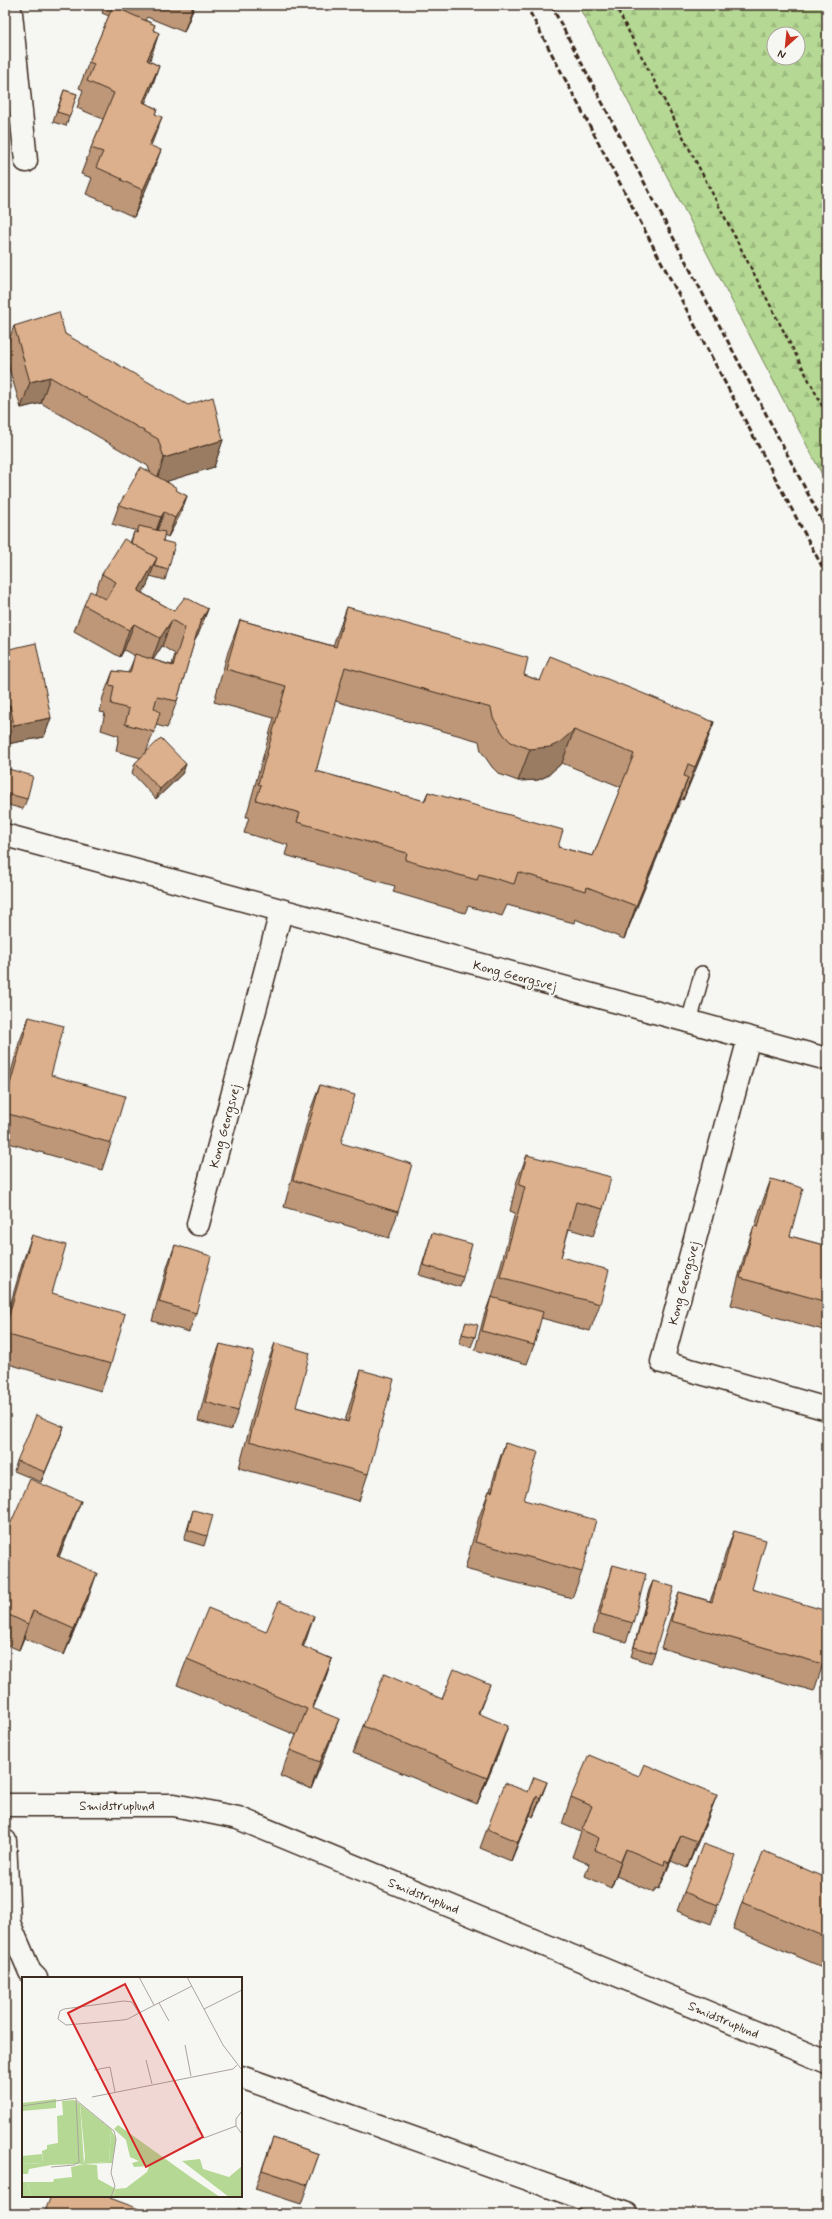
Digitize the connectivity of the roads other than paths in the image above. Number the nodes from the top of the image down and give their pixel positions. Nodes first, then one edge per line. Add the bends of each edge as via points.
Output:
1 (5, 5) edge
2 (26, 161) dead end
3 (5, 836) edge
4 (281, 912) junction
5 (702, 974) dead end
6 (689, 1022) junction
7 (749, 1038) junction
8 (827, 1059) edge
9 (198, 1224) dead end
10 (827, 1409) edge
11 (5, 1805) edge
12 (5, 1841) edge
13 (35, 1977) edge
14 (827, 2062) edge
15 (242, 2077) edge
16 (628, 2214) edge

1 - 2 street via 11,13
3 - 4 street, Kong Georgsvej
4 - 6 street, Kong Georgsvej
4 - 9 street, Kong Georgsvej
5 - 6 lane
6 - 7 street, Kong Georgsvej
7 - 8 street, Kong Georgsvej
7 - 10 street, Kong Georgsvej via 662,1362
11 - 14 street, Smidstruplund via 174,1805 238,1818
12 - 13 street via 9,1923 30,1972
15 - 16 street

